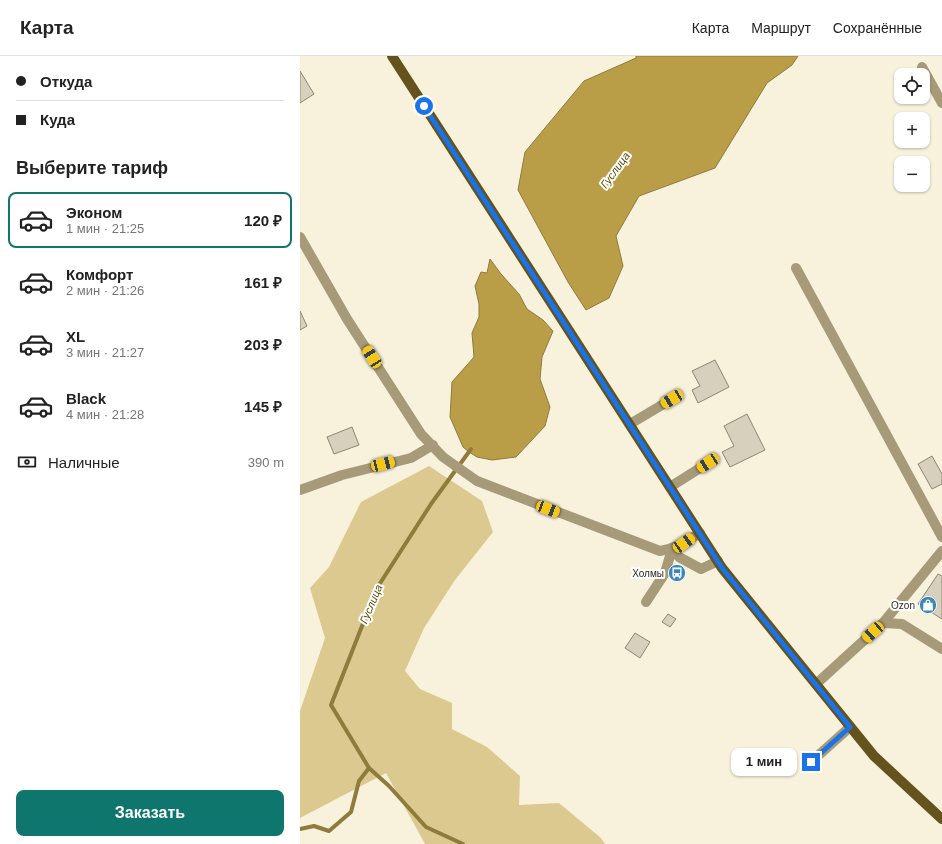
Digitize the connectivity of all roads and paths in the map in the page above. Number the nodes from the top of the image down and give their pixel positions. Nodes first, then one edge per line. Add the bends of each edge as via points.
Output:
1 (392, 56) edge
2 (922, 67) dead end
3 (942, 103) edge
4 (300, 236) edge
5 (796, 268) dead end
6 (672, 399) dead end
7 (630, 424) junction
8 (433, 445) junction
9 (708, 463) dead end
10 (670, 487) junction
11 (300, 490) edge
12 (700, 533) junction
13 (942, 537) edge
14 (672, 549) junction
15 (942, 551) edge
16 (718, 561) junction
17 (646, 602) dead end
18 (883, 623) junction
19 (942, 649) edge
20 (816, 684) junction
21 (850, 727) junction
22 (811, 762) dead end
23 (942, 819) edge

1 - 7 main road
2 - 3 street
4 - 8 street via 347,319 421,434
5 - 13 street
6 - 7 street
7 - 10 main road
8 - 11 street via 411,458 342,475
8 - 14 street via 443,456 477,481 648,548 660,551
9 - 10 street
10 - 12 main road
12 - 14 street
12 - 16 main road
14 - 16 street via 679,558 701,569
14 - 17 street via 665,573
15 - 18 street
16 - 20 main road
18 - 19 street via 902,624
18 - 20 street
20 - 21 main road
21 - 22 street
21 - 23 main road via 874,756

